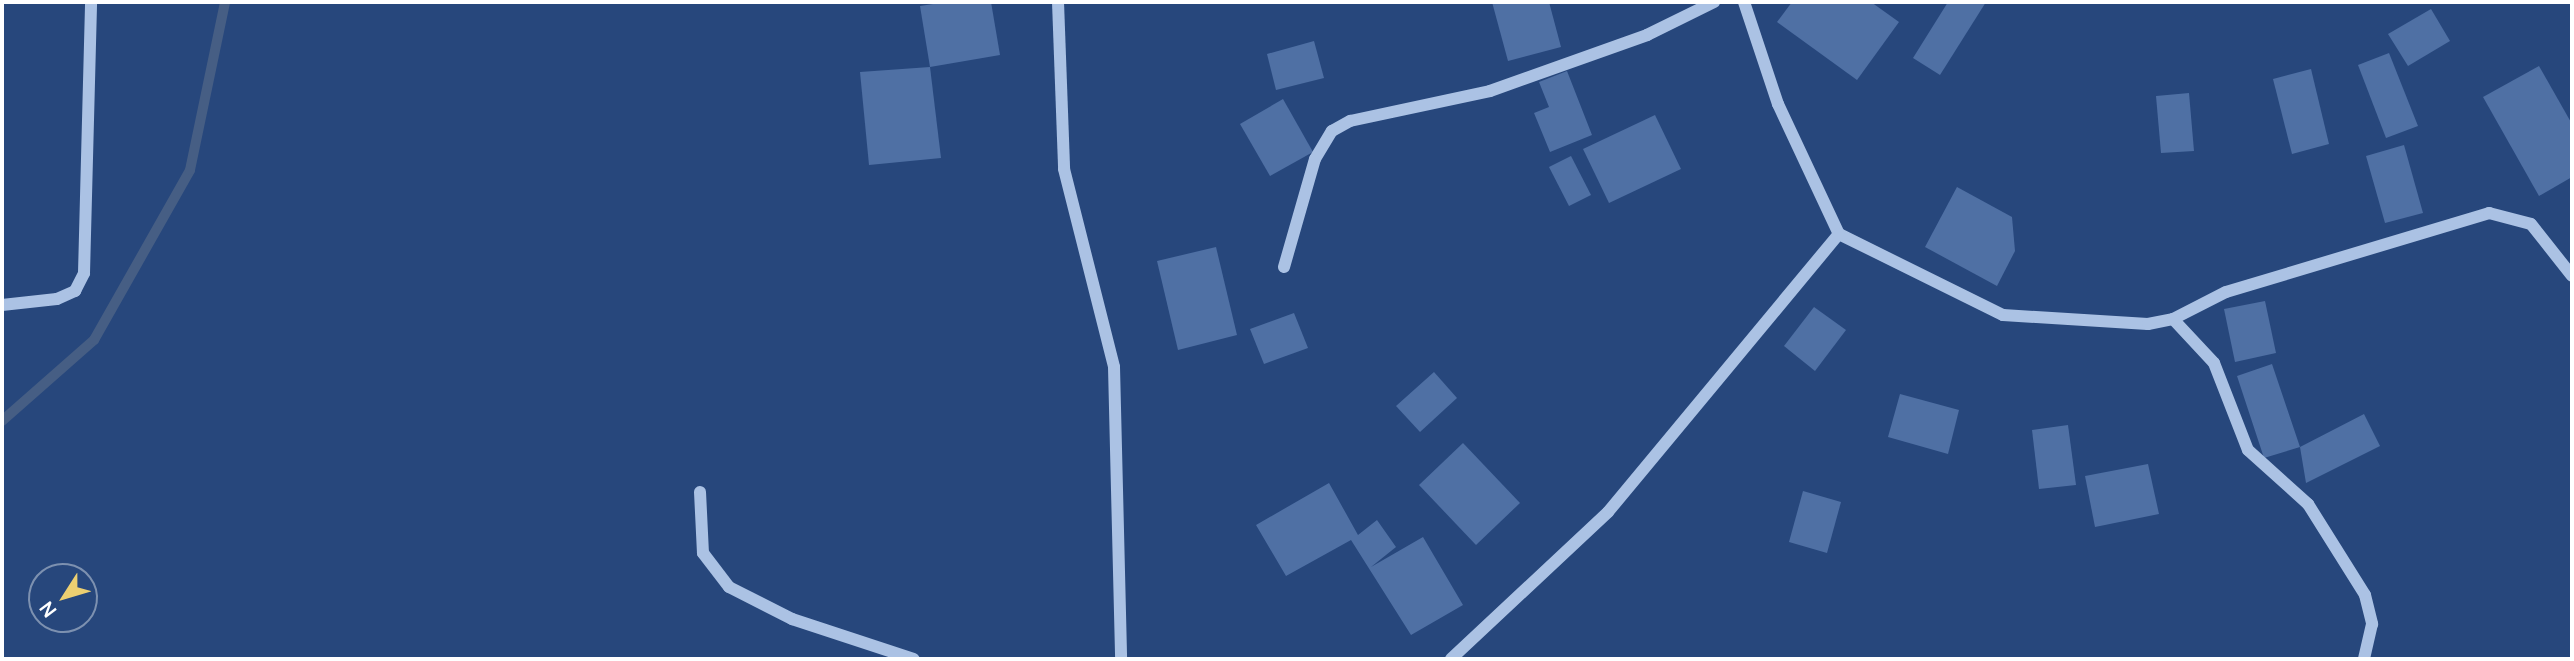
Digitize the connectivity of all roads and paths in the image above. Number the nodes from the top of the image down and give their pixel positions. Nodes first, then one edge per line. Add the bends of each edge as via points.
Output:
1 (91, 2) edge
2 (1058, 2) edge
3 (1714, 2) edge
4 (1744, 2) edge
5 (1839, 234) junction
6 (1284, 267) dead end
7 (2572, 276) edge
8 (2, 305) edge
9 (2173, 319) junction
10 (700, 492) dead end
11 (914, 659) edge
12 (1121, 659) edge
13 (1451, 659) edge
14 (2364, 659) edge

1 - 8 street via 84,273 75,291 57,299
2 - 12 street via 1064,169 1114,367
3 - 6 street via 1647,35 1490,91 1350,121 1332,131 1315,159
4 - 5 street via 1778,104
5 - 9 street via 2003,315 2148,324
5 - 13 street via 1608,512
7 - 9 street via 2531,224 2488,213 2226,292
9 - 14 street via 2214,363 2248,450 2308,505 2365,595 2372,625
10 - 11 street via 703,552 729,587 792,619

